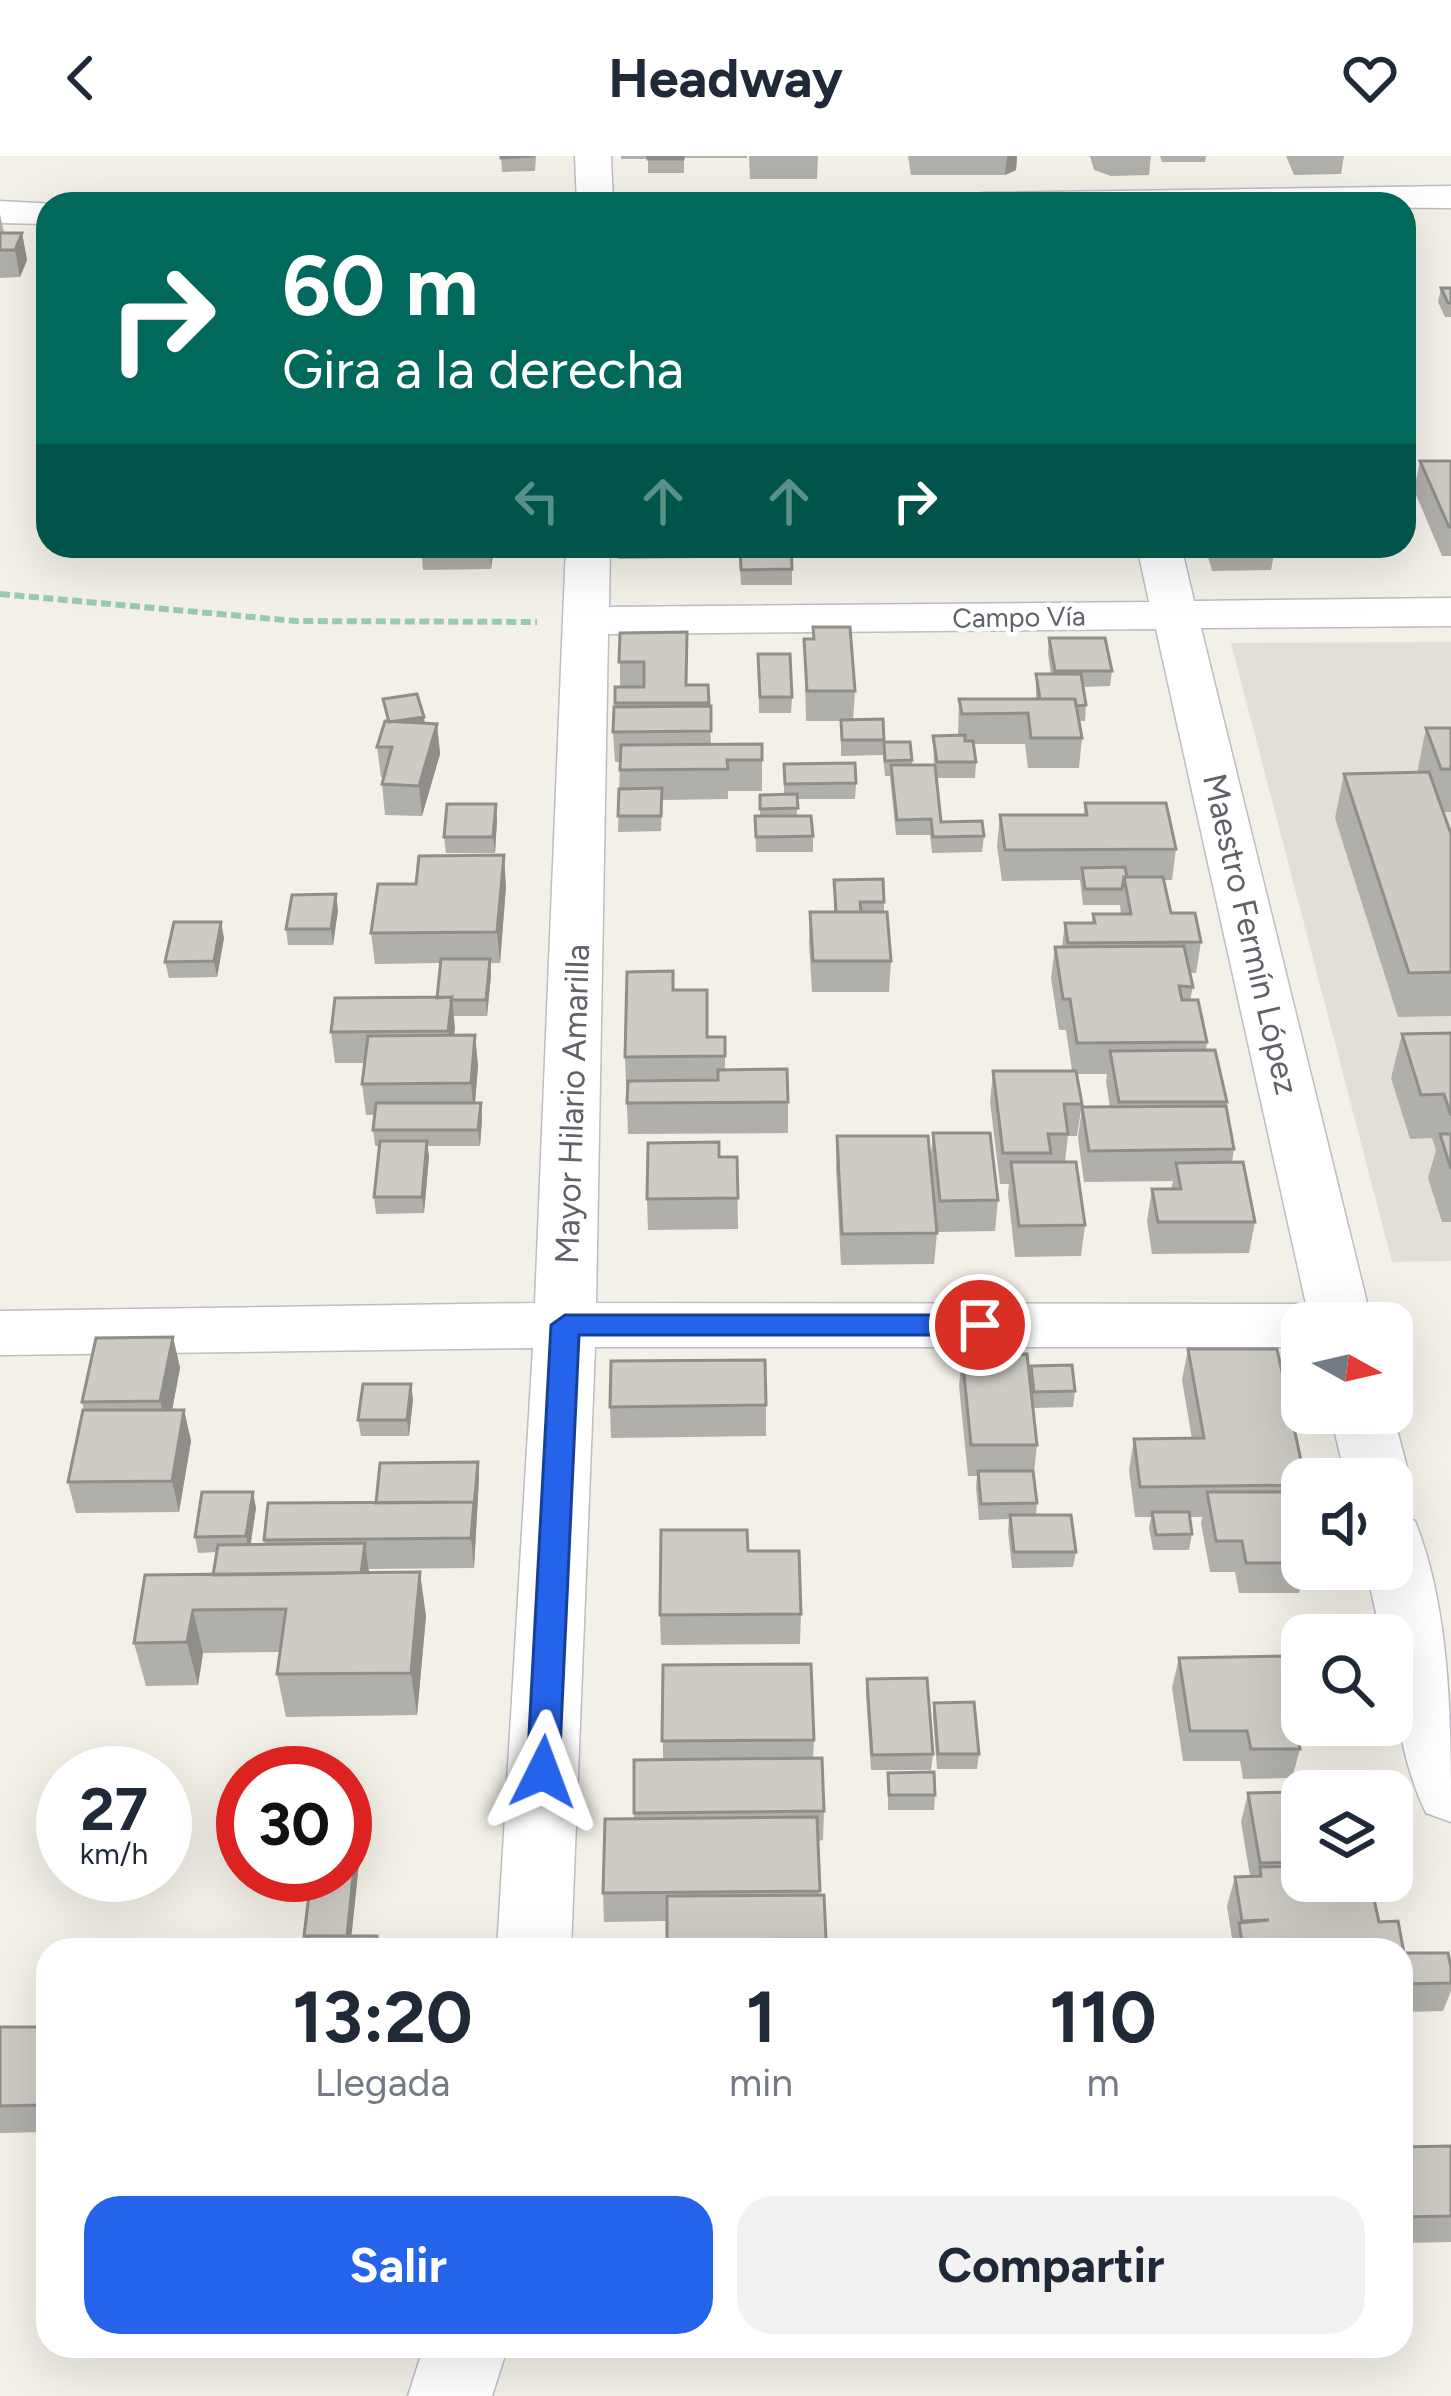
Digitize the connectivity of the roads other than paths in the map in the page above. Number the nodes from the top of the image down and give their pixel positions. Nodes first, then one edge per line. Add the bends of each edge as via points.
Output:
1 (593, 156) edge
2 (594, 192) edge
3 (1416, 197) edge
4 (1451, 197) edge
5 (0, 212) edge
6 (36, 213) edge
7 (588, 558) edge
8 (1162, 558) edge
9 (1451, 612) edge
10 (1176, 615) junction
11 (586, 621) junction
12 (1336, 1302) edge
13 (565, 1325) junction
14 (1281, 1325) edge
15 (0, 1333) edge
16 (1404, 1590) edge
17 (1451, 1791) edge
18 (535, 1938) edge
19 (462, 2358) edge
20 (450, 2396) edge

1 - 2 street
3 - 4 street
5 - 6 street
7 - 11 street, Mayor Hilario Amarilla
8 - 10 street, Maestro Fermín López
9 - 10 street, Campo Vía
10 - 11 street, Campo Vía
10 - 12 street, Maestro Fermín López
11 - 13 street, Mayor Hilario Amarilla
13 - 14 street
13 - 15 street
13 - 18 street, Mayor Hilario Amarilla
16 - 17 street
19 - 20 street

